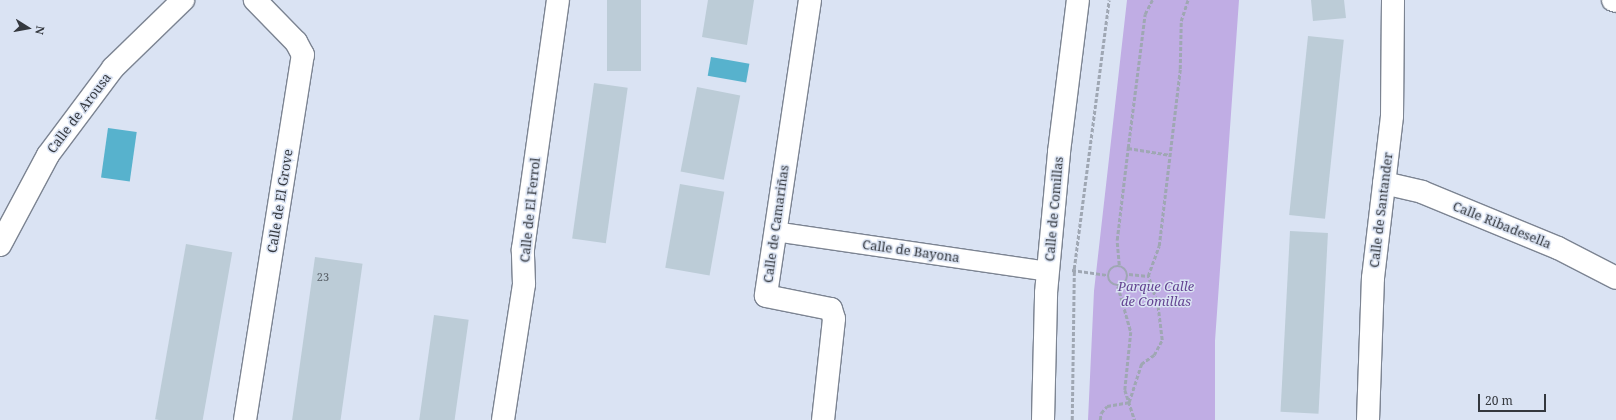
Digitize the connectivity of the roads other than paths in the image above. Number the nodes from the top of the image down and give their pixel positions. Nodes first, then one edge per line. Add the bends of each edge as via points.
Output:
1 (183, 0) edge
2 (255, 0) edge
3 (558, 0) edge
4 (810, 0) edge
5 (1078, 0) edge
6 (1393, 0) edge
7 (1384, 183) junction
8 (774, 231) junction
9 (0, 245) edge
10 (1048, 271) junction
11 (1616, 278) edge
12 (244, 420) edge
13 (503, 420) edge
14 (823, 420) edge
15 (1043, 420) edge
16 (1368, 420) edge

1 - 9 street, Calle de Arousa via 114,68 48,155
2 - 12 street, Calle de El Grove via 296,42 303,55
3 - 13 street, Calle de El Ferrol via 523,249 524,284
4 - 8 street, Calle de Camariñas
5 - 10 street, Calle de Comillas via 1059,152
6 - 7 street, Calle de Santander via 1392,116
7 - 11 street, Calle Ribadesella via 1422,192 1544,242
7 - 16 street, Calle de Santander via 1373,278
8 - 10 street, Calle de Bayona
8 - 14 street, Calle de Camariñas via 766,296 831,309 834,320
10 - 15 street, Calle de Comillas

